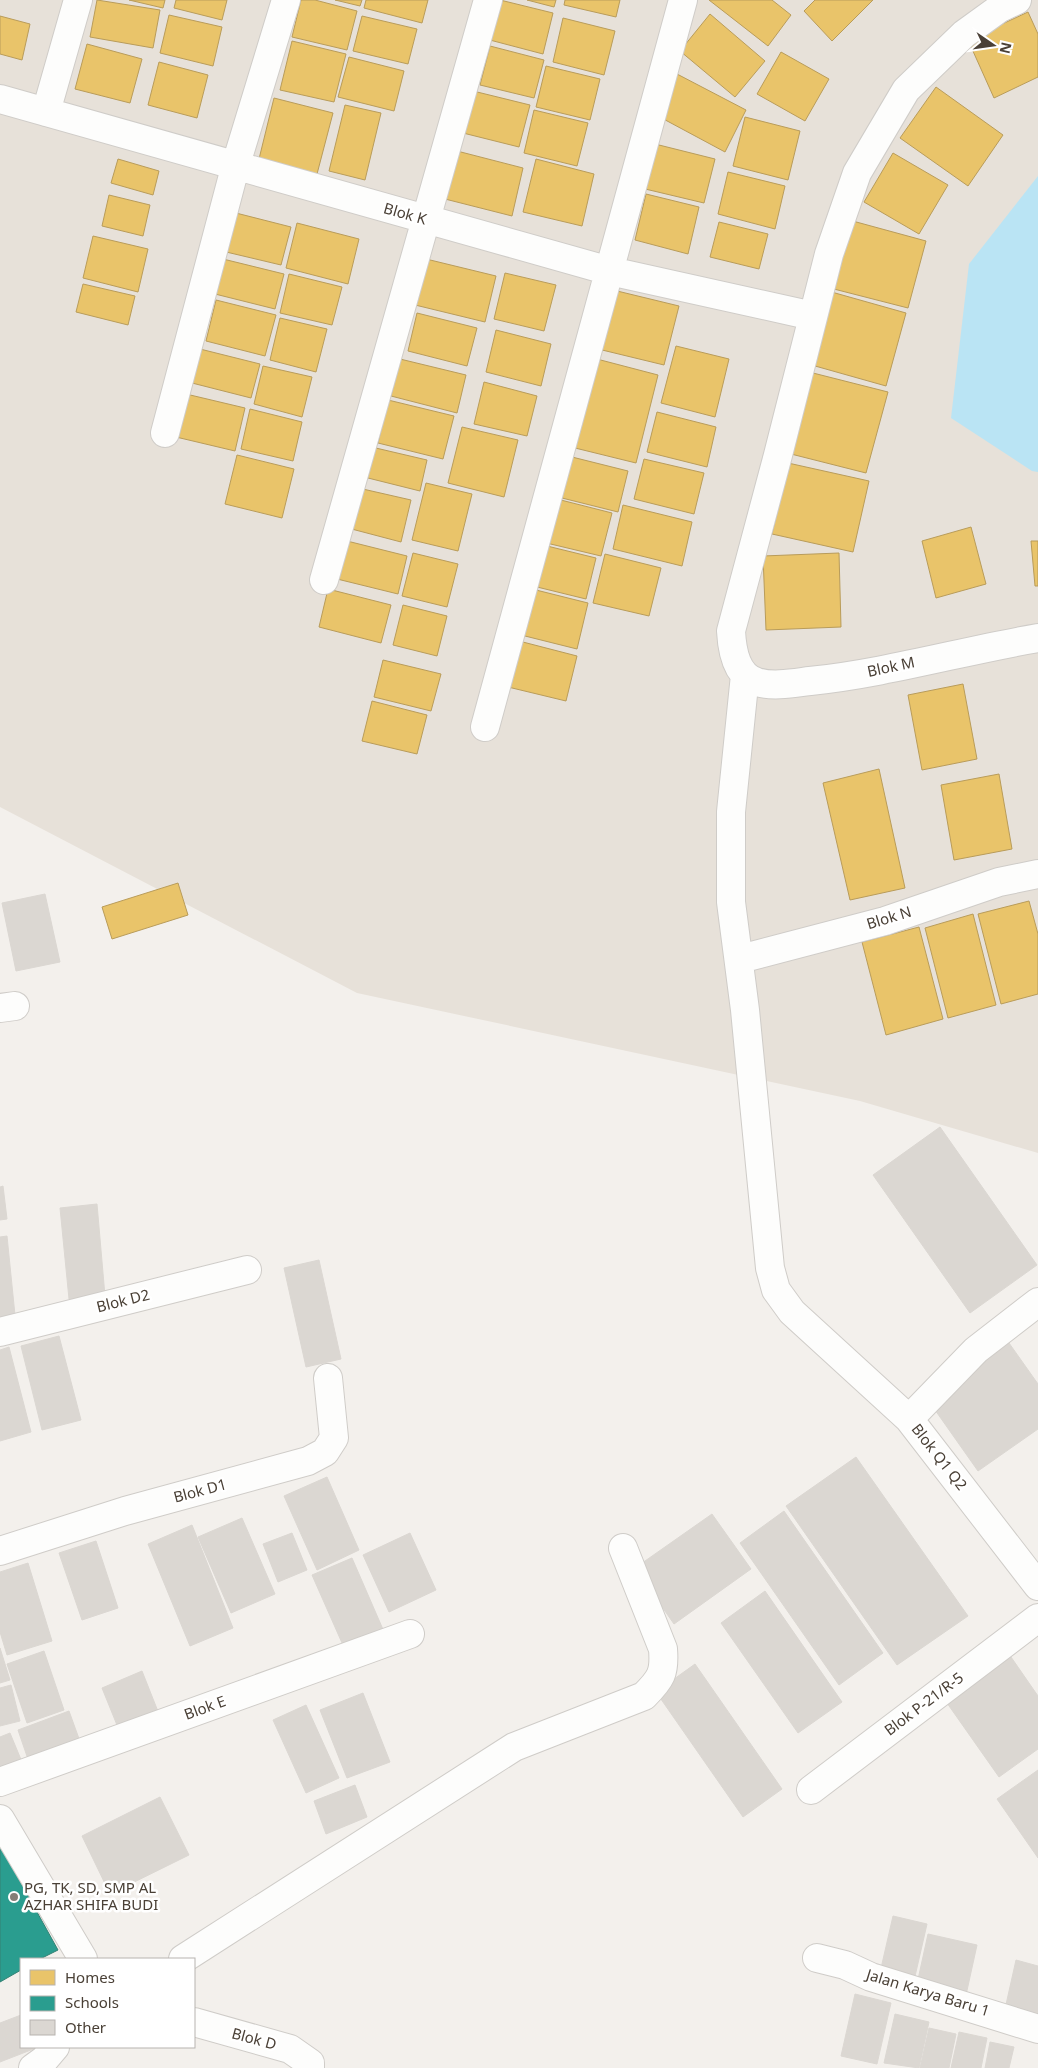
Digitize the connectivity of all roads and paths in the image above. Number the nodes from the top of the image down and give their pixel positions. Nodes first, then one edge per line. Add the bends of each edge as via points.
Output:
1 (78, 0) edge
2 (286, 0) edge
3 (488, 0) edge
4 (683, 0) edge
5 (1017, 0) edge
6 (0, 100) edge
7 (46, 112) junction
8 (236, 164) junction
9 (426, 221) junction
10 (610, 271) junction
11 (813, 316) junction
12 (165, 433) dead end
13 (324, 580) dead end
14 (1038, 638) edge
15 (745, 675) junction
16 (485, 727) dead end
17 (1038, 874) edge
18 (740, 959) junction
19 (247, 1270) dead end
20 (1038, 1302) edge
21 (0, 1332) edge
22 (328, 1378) dead end
23 (909, 1419) junction
24 (623, 1548) dead end
25 (0, 1550) edge
26 (1038, 1586) edge
27 (1038, 1618) edge
28 (410, 1634) dead end
29 (0, 1782) edge
30 (811, 1790) dead end
31 (0, 1819) edge
32 (82, 1958) edge
33 (184, 1958) edge
34 (817, 1958) dead end
35 (195, 2022) edge
36 (1038, 2029) edge
37 (53, 2048) edge
38 (310, 2066) edge
39 (33, 2068) edge

1 - 7 street
2 - 8 street
3 - 9 street
4 - 10 street
5 - 11 street via 964,34 906,90 857,173 829,254
6 - 7 street, Blok K
7 - 8 street, Blok K
8 - 9 street, Blok K
8 - 12 street
9 - 10 street, Blok K
9 - 13 street
10 - 11 street, Blok K
10 - 16 street
11 - 15 street via 731,632 732,648
14 - 15 street, Blok M via 841,678 779,684 757,682
15 - 18 street via 731,812 731,902
17 - 18 street, Blok N via 999,882 885,921
18 - 23 street via 770,1268 776,1290 792,1312
19 - 21 street, Blok D2
20 - 23 street, Blok Q1 Q2 via 976,1350
22 - 25 street, Blok D1 via 334,1438 325,1452 308,1461 125,1511
23 - 26 street, Blok Q1 Q2
24 - 33 street via 663,1648 664,1666 659,1681 644,1696 514,1747
27 - 30 street, Blok P-21/R-5
28 - 29 street, Blok E
31 - 32 street
34 - 36 street, Jalan Karya Baru 1 via 845,1964 871,1977
35 - 38 street, Blok D via 290,2048
37 - 39 street

